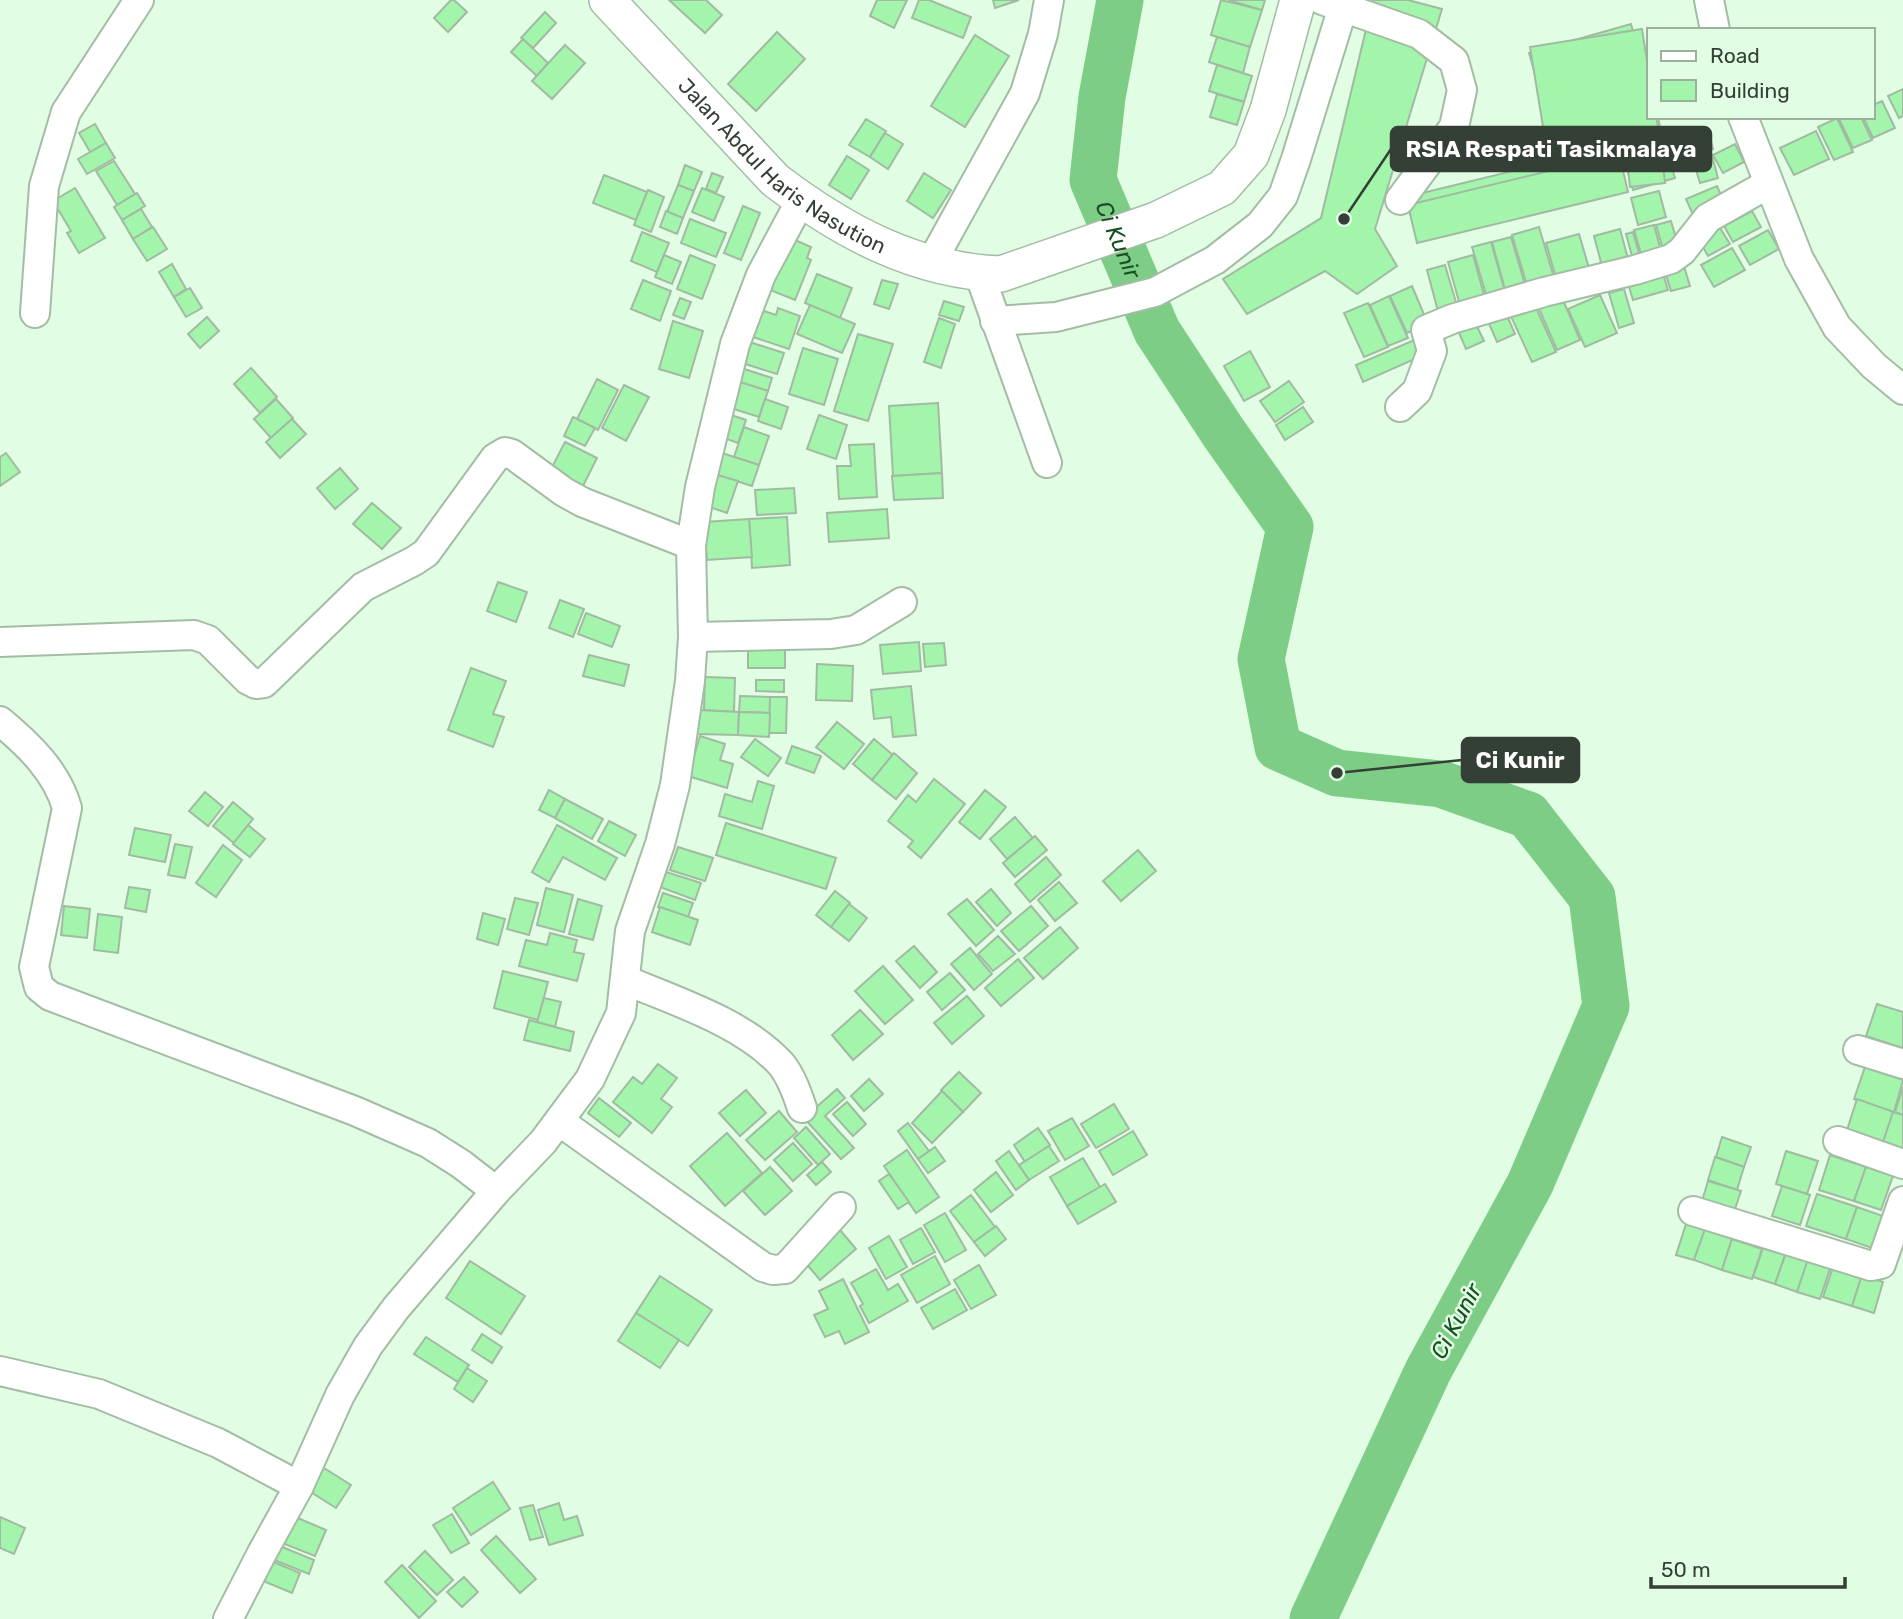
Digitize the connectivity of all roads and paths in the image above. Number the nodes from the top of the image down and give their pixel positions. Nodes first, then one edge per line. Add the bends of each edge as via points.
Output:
1 (139, 0) edge
2 (607, 0) edge
3 (1049, 0) edge
4 (1298, 0) edge
5 (1709, 0) edge
6 (1332, 4) edge
7 (1715, 28) edge
8 (1743, 119) edge
9 (1768, 184) junction
10 (801, 200) junction
11 (1400, 200) dead end
12 (930, 265) junction
13 (993, 273) junction
14 (35, 313) dead end
15 (995, 321) junction
16 (1903, 390) edge
17 (1400, 407) dead end
18 (1048, 463) dead end
19 (691, 545) junction
20 (902, 602) dead end
21 (693, 637) junction
22 (0, 644) edge
23 (0, 721) edge
24 (625, 980) junction
25 (1858, 1050) dead end
26 (1903, 1063) edge
27 (802, 1108) dead end
28 (559, 1121) junction
29 (1838, 1141) dead end
30 (1903, 1164) edge
31 (496, 1191) junction
32 (1903, 1201) edge
33 (841, 1208) dead end
34 (1693, 1211) dead end
35 (0, 1371) edge
36 (299, 1486) junction
37 (228, 1619) edge

1 - 14 street via 66,112 44,186
2 - 10 main road, Jalan Abdul Haris Nasution via 775,180
3 - 12 street via 1025,93
4 - 13 main road via 1251,155 1222,188 1156,220
5 - 7 street
6 - 11 street via 1419,34 1454,61 1462,90 1454,127
6 - 15 street via 1296,159 1283,196 1260,225 1215,260 1155,292 1056,317
8 - 9 street
9 - 16 street via 1799,259 1837,327
9 - 17 street via 1708,218 1671,259 1544,292 1426,330 1433,351 1417,391
10 - 12 main road, Jalan Abdul Haris Nasution via 850,232
10 - 19 street via 761,275 735,344 700,487
12 - 13 main road, Jalan Abdul Haris Nasution
13 - 15 street
15 - 18 street
19 - 21 street
19 - 22 street via 582,502 505,452 495,458 426,552 363,587 264,683 248,680 208,640 194,635
20 - 21 street via 843,632
21 - 24 street via 675,785 630,931
23 - 31 street via 47,766 67,808 34,967 40,987 50,996 428,1143
24 - 27 street via 740,1031 765,1049 783,1066
24 - 28 street via 621,1013 590,1079
25 - 26 street
28 - 31 street
28 - 33 street via 755,1262 773,1270 785,1269
29 - 30 street
31 - 36 street via 368,1346
32 - 34 street via 1878,1266
35 - 36 street via 99,1394 218,1443
36 - 37 street

